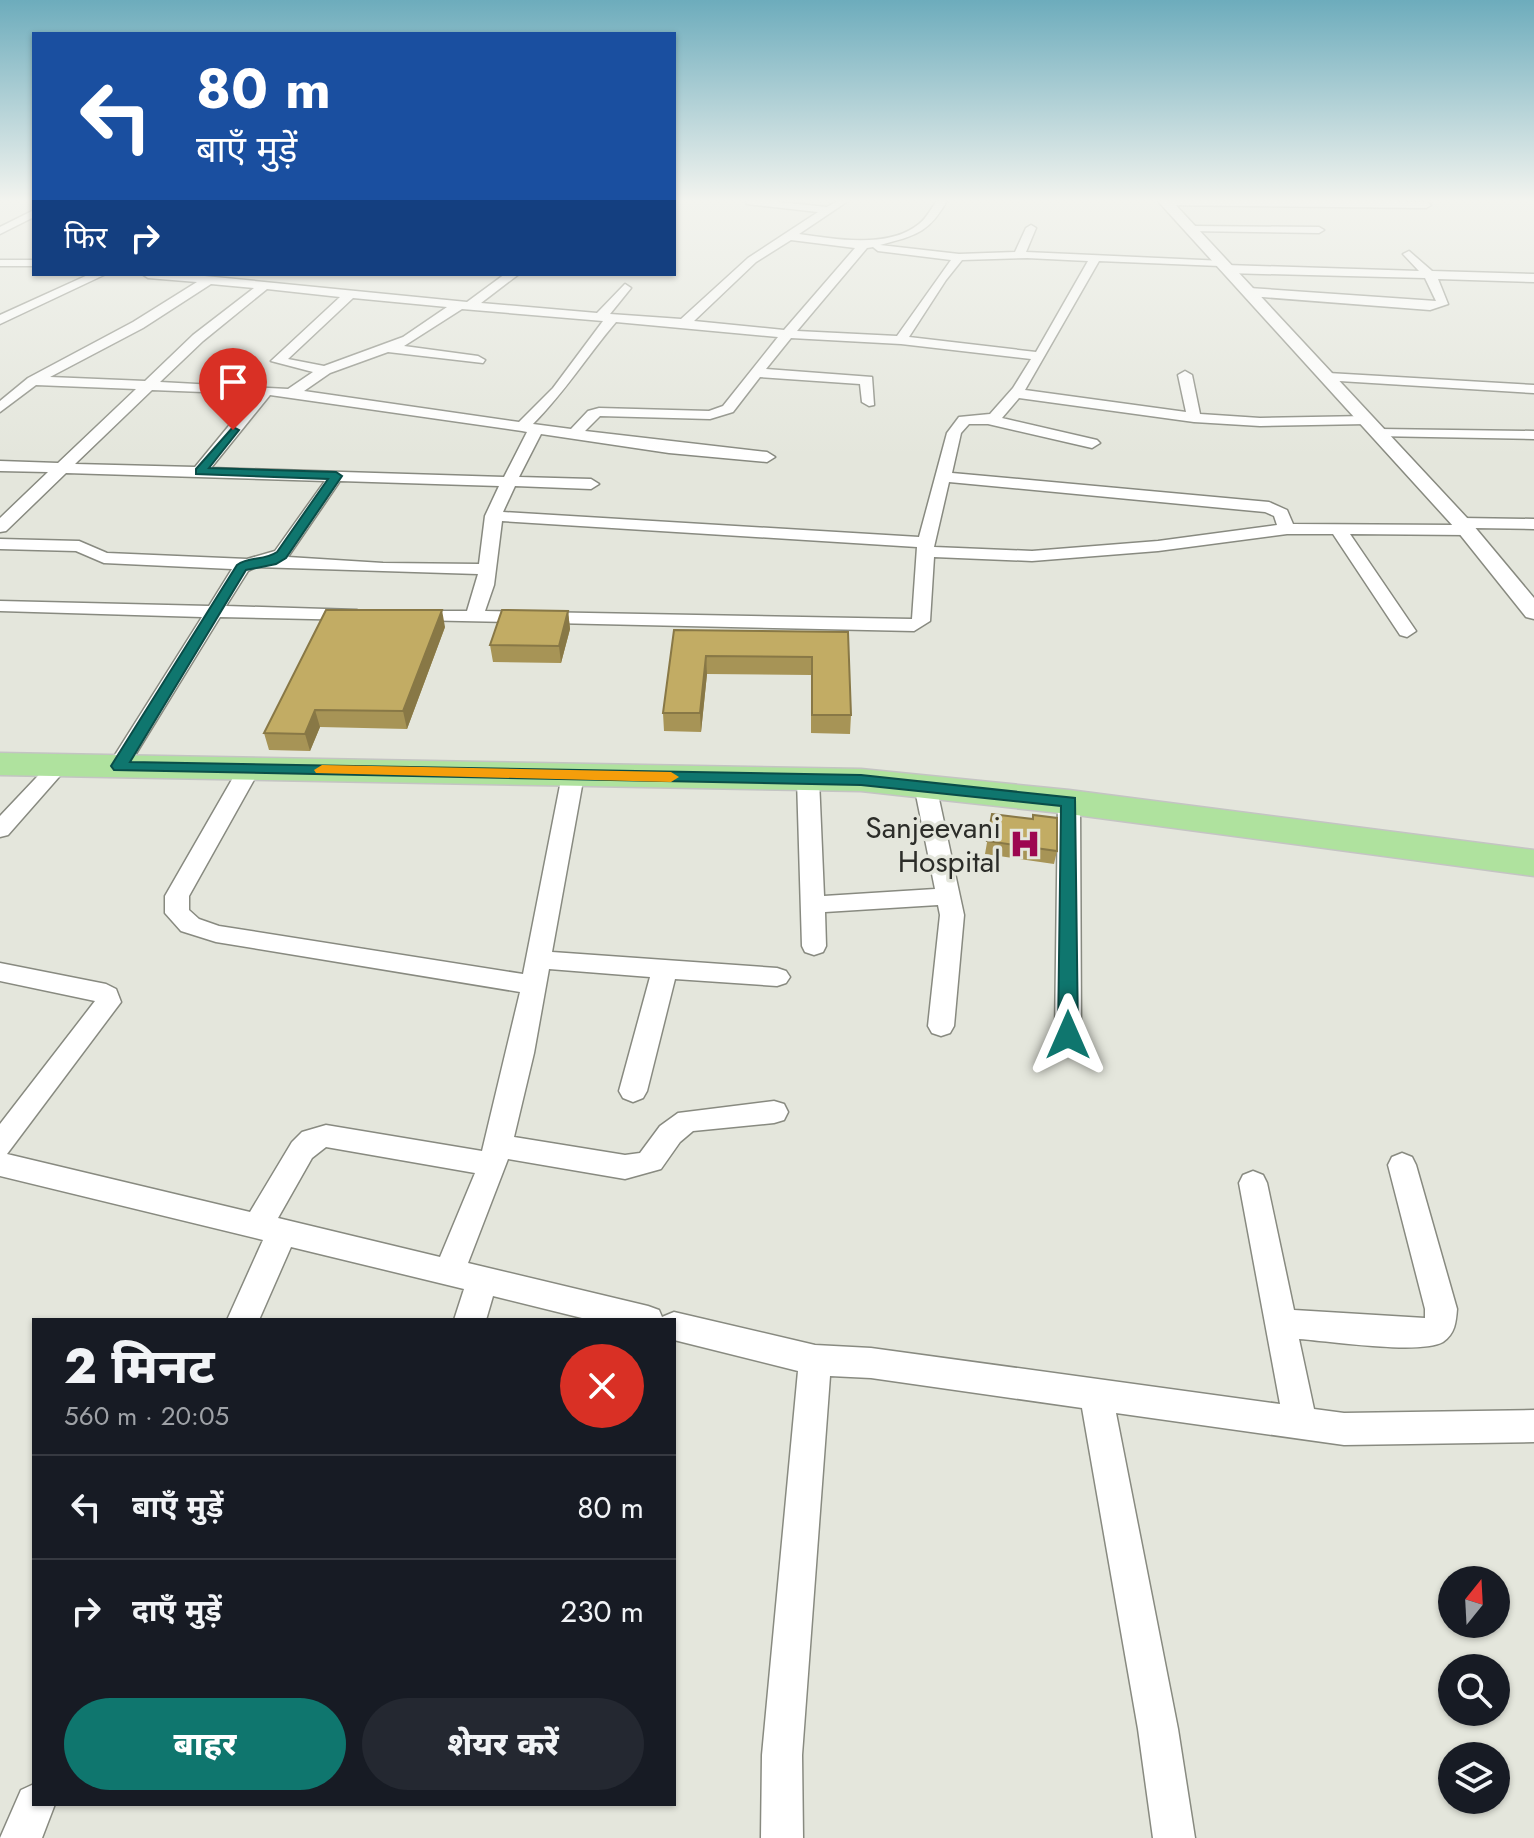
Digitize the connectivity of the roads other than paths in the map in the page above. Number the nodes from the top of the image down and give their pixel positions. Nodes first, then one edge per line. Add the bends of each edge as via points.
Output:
1 (77, 285) edge
2 (201, 285) edge
3 (273, 285) joint
4 (496, 285) edge
5 (725, 285) edge
6 (830, 285) edge
7 (937, 285) edge
8 (1080, 285) edge
9 (1242, 285) edge
10 (1435, 285) edge
11 (625, 288) dead end
12 (1249, 292) junction
13 (351, 293) junction
14 (465, 304) junction
15 (607, 317) junction
16 (0, 320) edge
17 (685, 322) junction
18 (789, 334) junction
19 (901, 340) junction
20 (389, 348) junction
21 (1039, 356) junction
22 (478, 360) dead end
23 (325, 370) junction
24 (758, 373) junction
25 (1185, 375) dead end
26 (1328, 377) junction
27 (33, 381) junction
28 (146, 386) junction
29 (1534, 389) edge
30 (266, 390) junction
31 (292, 393) junction
32 (1014, 393) junction
33 (869, 402) dead end
34 (0, 408) edge
35 (1194, 418) junction
36 (989, 420) junction
37 (1373, 427) junction
38 (529, 428) junction
39 (574, 435) junction
40 (1534, 435) edge
41 (1092, 443) dead end
42 (767, 457) dead end
43 (0, 466) edge
44 (60, 468) junction
45 (200, 471) junction
46 (336, 476) junction
47 (944, 477) junction
48 (511, 481) junction
49 (591, 484) dead end
50 (493, 516) junction
51 (1534, 524) edge
52 (1464, 526) junction
53 (0, 527) edge
54 (1287, 529) junction
55 (1339, 530) junction
56 (0, 544) edge
57 (926, 547) junction
58 (272, 561) junction
59 (247, 564) junction
60 (488, 569) junction
61 (0, 606) edge
62 (1533, 608) edge
63 (213, 614) junction
64 (474, 616) junction
65 (1407, 631) dead end
66 (0, 764) edge
67 (59, 765) junction
68 (119, 766) junction
69 (249, 769) junction
70 (573, 775) junction
71 (808, 779) junction
72 (925, 785) junction
73 (1069, 802) junction
74 (0, 830) edge
75 (1534, 863) edge
76 (950, 896) junction
77 (812, 905) junction
78 (814, 946) dead end
79 (665, 969) junction
80 (0, 972) edge
81 (537, 972) junction
82 (777, 977) dead end
83 (941, 1026) dead end
84 (1068, 1035) dead end
85 (633, 1091) dead end
86 (774, 1112) dead end
87 (0, 1145) edge
88 (495, 1155) junction
89 (0, 1164) edge
90 (1402, 1165) dead end
91 (1253, 1183) dead end
92 (270, 1228) junction
93 (449, 1272) junction
94 (483, 1280) junction
95 (244, 1318) edge
96 (471, 1318) edge
97 (640, 1318) edge
98 (1281, 1323) junction
99 (676, 1326) edge
100 (815, 1360) junction
101 (1096, 1394) junction
102 (1300, 1423) junction
103 (1534, 1426) edge
104 (34, 1806) edge
105 (21, 1838) edge
106 (782, 1838) edge
107 (1174, 1838) edge

1 - 16 street
2 - 27 street
3 - 13 street
3 - 28 street via 198,338
4 - 14 street
5 - 17 street
6 - 18 street
7 - 19 street
8 - 21 street
9 - 12 street
10 - 12 street via 1442,304
11 - 15 street
12 - 26 street
13 - 14 street
13 - 23 street via 278,361
14 - 15 street
14 - 20 street
15 - 17 street
15 - 38 street
17 - 18 street
18 - 19 street
18 - 24 street
19 - 21 street
20 - 22 street
20 - 23 street
21 - 32 street
23 - 31 street
24 - 33 street via 867,380
24 - 39 street via 728,409 717,414 599,412
25 - 35 street
26 - 29 street
26 - 37 street
27 - 28 street
27 - 34 street
28 - 30 street
28 - 44 street
30 - 31 street
30 - 45 street
31 - 38 street
32 - 35 street
32 - 36 street
35 - 37 street
36 - 41 street
36 - 47 street via 960,423
37 - 40 street
37 - 52 street
38 - 39 street
38 - 48 street
39 - 42 street
43 - 44 street
44 - 45 street
44 - 53 street
45 - 46 street
46 - 48 street
46 - 58 street
47 - 54 street via 1269,507 1281,513
47 - 57 street
48 - 49 street
48 - 50 street
50 - 57 street
50 - 60 street
51 - 52 street
52 - 55 street
52 - 62 street
54 - 55 street
54 - 57 street via 1032,556
55 - 65 street
56 - 59 street via 79,546 104,558
57 - 64 street via 921,621 914,625
58 - 59 street
58 - 60 street
59 - 63 street
60 - 64 street
61 - 63 street
63 - 64 street
63 - 68 street
66 - 67 highway
67 - 68 highway
67 - 74 street
68 - 69 highway
69 - 70 highway
69 - 81 street via 177,896 177,913 190,925 216,934
70 - 71 highway
70 - 81 street
71 - 72 highway
71 - 77 street
72 - 73 highway
72 - 76 street
73 - 75 highway
73 - 84 street
76 - 77 street
76 - 83 street
77 - 78 street
79 - 81 street
79 - 82 street
79 - 85 street
80 - 87 street via 97,990 108,1002
81 - 88 street
86 - 88 street via 688,1121 677,1126 654,1162 643,1166
88 - 92 street via 326,1136 312,1140 302,1150
88 - 93 street
89 - 92 street
90 - 98 street via 1441,1309 1440,1325 1431,1332 1414,1333
91 - 98 street
92 - 93 street
92 - 95 street
93 - 94 street
94 - 96 street
94 - 97 street
98 - 102 street
99 - 100 street
100 - 101 street
100 - 106 street via 782,1755
101 - 102 street
101 - 107 street
102 - 103 street via 1344,1429
104 - 105 street

